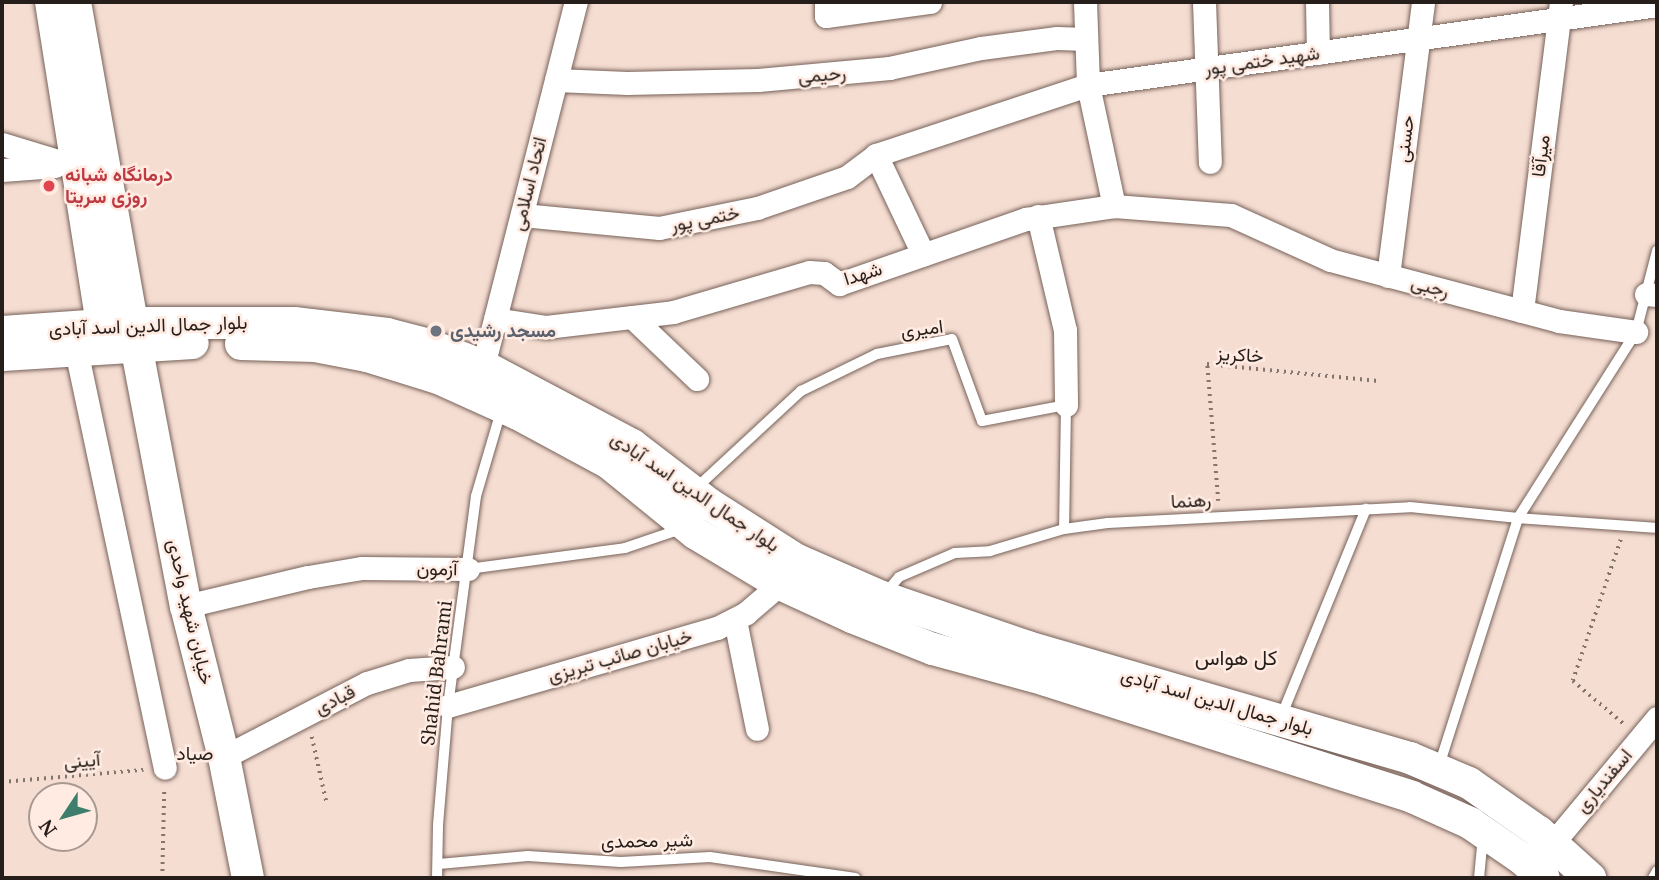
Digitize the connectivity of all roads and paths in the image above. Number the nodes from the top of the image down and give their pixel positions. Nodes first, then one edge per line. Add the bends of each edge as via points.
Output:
1 (51, 2) edge
2 (75, 2) edge
3 (576, 2) edge
4 (930, 2) edge
5 (1085, 2) edge
6 (1205, 2) edge
7 (1317, 2) edge
8 (1423, 2) edge
9 (1657, 5) edge
10 (826, 9) edge
11 (1560, 10) edge
12 (1086, 38) junction
13 (1417, 39) junction
14 (1318, 53) junction
15 (1206, 68) junction
16 (556, 80) junction
17 (1088, 85) junction
18 (2, 144) edge
19 (876, 155) junction
20 (1210, 162) dead end
21 (71, 166) junction
22 (2, 170) edge
23 (1114, 206) junction
24 (522, 215) junction
25 (1231, 215) joint
26 (1038, 216) junction
27 (1657, 251) edge
28 (923, 254) junction
29 (1388, 276) junction
30 (1652, 295) edge
31 (1522, 311) junction
32 (632, 317) junction
33 (495, 319) junction
34 (123, 331) junction
35 (2, 332) edge
36 (1636, 332) junction
37 (76, 350) junction
38 (2, 355) edge
39 (483, 366) junction
40 (696, 379) dead end
41 (1378, 381) dead end
42 (1066, 405) junction
43 (503, 407) junction
44 (692, 492) junction
45 (1366, 509) junction
46 (1219, 517) junction
47 (1518, 518) junction
48 (1626, 524) junction
49 (688, 527) junction
50 (1657, 527) edge
51 (1064, 529) junction
52 (468, 569) junction
53 (779, 583) junction
54 (186, 606) junction
55 (876, 611) junction
56 (735, 620) junction
57 (453, 667) junction
58 (448, 706) junction
59 (305, 715) junction
60 (1657, 718) edge
61 (1280, 720) junction
62 (757, 729) dead end
63 (1640, 738) junction
64 (223, 757) junction
65 (164, 768) junction
66 (1438, 771) junction
67 (2, 782) edge
68 (327, 804) dead end
69 (1499, 804) junction
70 (1483, 832) junction
71 (1552, 844) junction
72 (439, 864) junction
73 (1657, 871) edge
74 (162, 878) edge
75 (248, 878) edge
76 (437, 878) edge
77 (855, 878) edge
78 (1479, 878) edge
79 (1544, 878) edge
80 (1590, 878) edge
81 (1653, 878) edge

1 - 21 main road
2 - 34 main road
3 - 16 street, اتحاد اسلامی
4 - 10 street
5 - 12 street
6 - 15 street
7 - 14 street
8 - 13 street, حسنی
9 - 11 street, شهید ختمی پور
11 - 13 street, شهید ختمی پور
11 - 31 street, میرآقا
12 - 16 street, رحیمی via 982,48 889,68 758,80
12 - 17 street
13 - 14 street, شهید ختمی پور
13 - 29 street, حسنی
14 - 15 street, شهید ختمی پور
15 - 17 street, شهید ختمی پور
15 - 20 street
16 - 24 street, اتحاد اسلامی
17 - 19 street, شهید ختمی پور
17 - 23 street
18 - 21 street
19 - 24 street, ختمی پور via 847,177 757,208 659,228
19 - 28 street
21 - 22 street
21 - 34 main road
23 - 25 street, شهدا
23 - 26 street, شهدا
24 - 33 street, اتحاد اسلامی
25 - 29 street, رجبی via 1330,260
26 - 28 street, شهدا
26 - 42 street via 1065,330
27 - 30 lane
28 - 32 street, شهدا via 839,284 824,274 809,272 673,312
29 - 31 street, رجبی
30 - 36 lane
31 - 36 street, رجبی
32 - 33 street, شهدا via 546,327
32 - 40 street
33 - 39 street, اتحاد اسلامی
34 - 35 main road, بلوار جمال الدین اسد آبادی
34 - 37 main road, بلوار جمال الدین اسد آبادی
34 - 39 main road, بلوار جمال الدین اسد آبادی via 294,323 426,344
34 - 43 main road, بلوار جمال الدین اسد آبادی via 188,342 315,346 403,365
34 - 54 main road, خیابان شهید واحدی
36 - 47 lane
37 - 38 main road, بلوار جمال الدین اسد آبادی
37 - 65 street
39 - 44 main road, بلوار جمال الدین اسد آبادی via 632,445
41 - 46 path, خاکریز via 1208,364
42 - 44 lane, امیری via 982,421 952,339 877,354 801,391
42 - 51 lane
43 - 49 main road, بلوار جمال الدین اسد آبادی via 609,463
43 - 52 lane, Shahid Bahrami via 477,496
44 - 55 main road, بلوار جمال الدین اسد آبادی
45 - 46 lane, رهنما
45 - 47 lane, رهنما via 1410,507
45 - 61 lane
46 - 51 lane, رهنما
47 - 48 lane, رهنما
47 - 66 lane
48 - 50 lane, رهنما
48 - 63 path via 1573,681
49 - 52 lane, آزمون via 625,548
49 - 53 main road, بلوار جمال الدین اسد آبادی
51 - 55 lane, رهنما via 990,551 955,553 899,577
52 - 54 street, آزمون via 362,568
52 - 57 lane, Shahid Bahrami
53 - 55 main road, بلوار جمال الدین اسد آبادی
53 - 56 street, خیابان صائب تبریزی
54 - 64 main road, خیابان شهید واحدی
55 - 61 main road, بلوار جمال الدین اسد آبادی via 1028,648
55 - 70 main road, بلوار جمال الدین اسد آبادی via 933,649 1072,688 1412,797
56 - 58 street, خیابان صائب تبریزی
56 - 62 street
57 - 58 lane, Shahid Bahrami
57 - 59 street, قبادی via 409,670 367,683
58 - 72 lane, Shahid Bahrami
59 - 64 street, قبادی
59 - 68 path
60 - 63 street, اسفندیاری
61 - 66 main road, بلوار جمال الدین اسد آبادی via 1410,758
63 - 71 street, اسفندیاری
64 - 75 main road, خیابان شهید واحدی
65 - 67 path, آیینی
65 - 74 path
66 - 69 main road, بلوار جمال الدین اسد آبادی via 1469,783
69 - 70 main road
69 - 71 main road, بلوار جمال الدین اسد آبادی
70 - 78 lane
70 - 79 main road, بلوار جمال الدین اسد آبادی
71 - 80 main road, بلوار جمال الدین اسد آبادی
72 - 76 lane, Shahid Bahrami
72 - 77 lane, شیر محمدی via 528,856 621,862 710,857
73 - 81 lane

